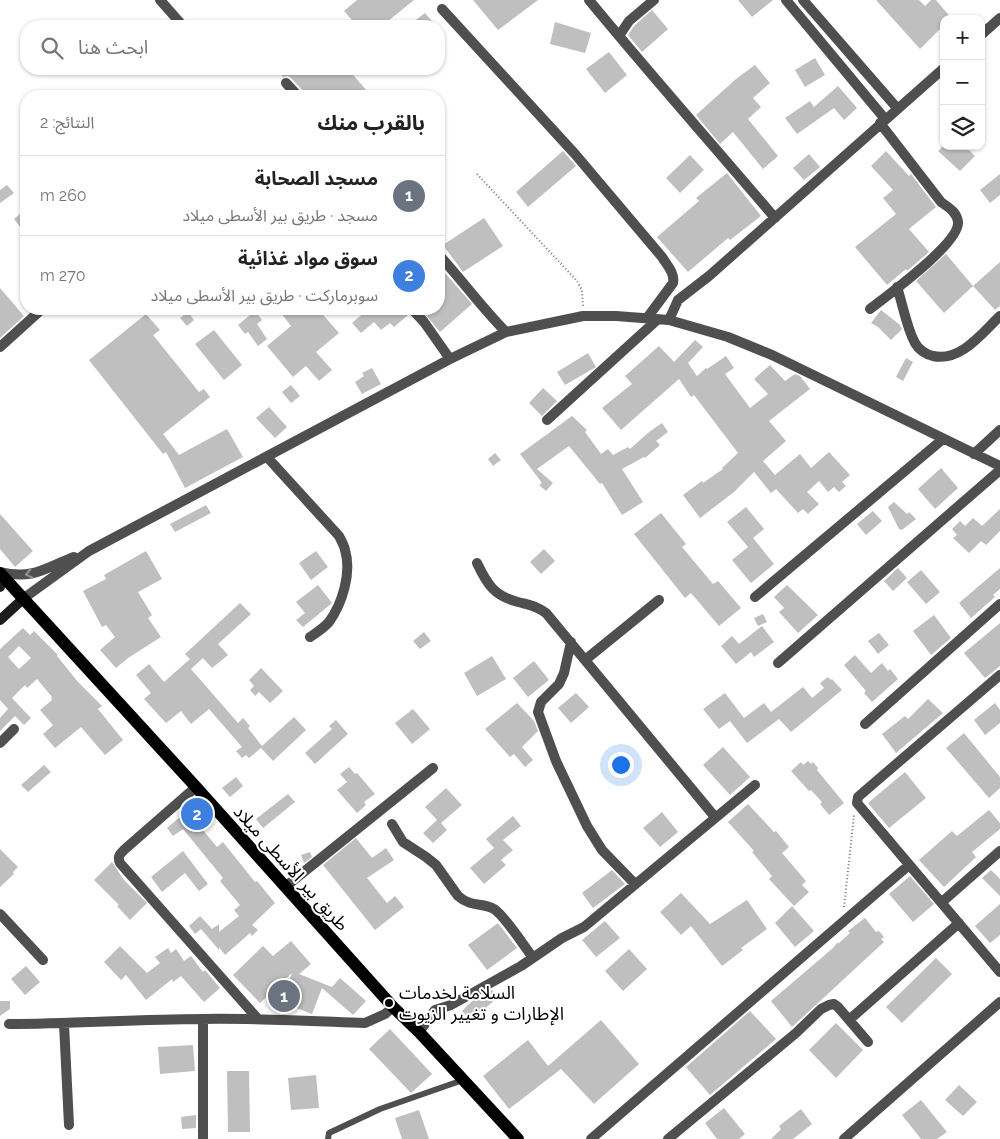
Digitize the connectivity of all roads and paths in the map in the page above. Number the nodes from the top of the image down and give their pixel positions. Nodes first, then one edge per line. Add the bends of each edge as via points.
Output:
1 (160, 0) edge
2 (589, 0) edge
3 (654, 0) edge
4 (786, 0) edge
5 (803, 0) edge
6 (442, 9) dead end
7 (1000, 18) edge
8 (178, 20) edge
9 (985, 31) edge
10 (618, 36) junction
11 (940, 71) edge
12 (286, 83) dead end
13 (292, 90) edge
14 (897, 108) junction
15 (883, 121) junction
16 (477, 174) dead end
17 (775, 218) junction
18 (445, 262) edge
19 (897, 287) junction
20 (870, 309) dead end
21 (35, 315) edge
22 (418, 315) edge
23 (583, 316) junction
24 (1000, 316) edge
25 (647, 318) junction
26 (658, 319) junction
27 (669, 320) junction
28 (506, 332) junction
29 (0, 347) edge
30 (450, 358) junction
31 (547, 420) dead end
32 (1000, 430) edge
33 (943, 439) junction
34 (974, 454) junction
35 (267, 457) junction
36 (1000, 466) edge
37 (1000, 470) edge
38 (89, 551) junction
39 (478, 563) dead end
40 (0, 573) edge
41 (755, 597) dead end
42 (24, 598) junction
43 (659, 600) dead end
44 (1000, 604) edge
45 (0, 620) edge
46 (310, 637) dead end
47 (570, 642) junction
48 (585, 660) junction
49 (778, 663) dead end
50 (1000, 675) edge
51 (865, 724) dead end
52 (14, 729) dead end
53 (0, 743) edge
54 (433, 768) dead end
55 (755, 785) dead end
56 (196, 787) junction
57 (857, 803) junction
58 (716, 817) junction
59 (392, 824) dead end
60 (1000, 851) edge
61 (909, 864) junction
62 (636, 884) junction
63 (285, 887) junction
64 (942, 902) junction
65 (0, 914) edge
66 (842, 922) junction
67 (959, 923) junction
68 (533, 958) junction
69 (44, 960) dead end
70 (1000, 972) edge
71 (1000, 1002) edge
72 (393, 1007) junction
73 (203, 1018) junction
74 (258, 1019) junction
75 (849, 1020) junction
76 (9, 1024) dead end
77 (64, 1024) junction
78 (419, 1032) junction
79 (868, 1042) dead end
80 (463, 1080) junction
81 (69, 1125) dead end
82 (203, 1139) edge
83 (328, 1139) edge
84 (518, 1139) edge
85 (591, 1139) edge
86 (668, 1139) edge
87 (844, 1139) edge

1 - 8 street
2 - 10 street
3 - 10 street via 633,17
4 - 15 street
5 - 14 street
6 - 25 street via 574,154 662,257 674,278 673,283
7 - 9 street
10 - 17 street
11 - 14 street
12 - 13 street
14 - 15 street
15 - 17 street
15 - 19 street via 959,223 958,231 942,250
16 - 23 path via 577,281 582,290
17 - 27 street via 678,300
18 - 28 street
19 - 20 street
19 - 24 street via 915,343 929,355 942,358 957,354
21 - 29 street
22 - 30 street
23 - 25 street
23 - 28 street
25 - 26 street
26 - 27 street
26 - 31 street
27 - 33 street via 772,354
28 - 30 street
30 - 35 street
32 - 34 street
33 - 34 street
33 - 41 street
34 - 36 street
35 - 38 street
35 - 46 street via 339,536 345,550 346,576 341,600 328,624
37 - 49 street
38 -> 40 street via 28,576
38 - 42 street
39 - 47 street via 496,593 538,607
40 - 42 main road, طريق بير الأسطى ميلاد
42 - 45 main road
42 - 56 main road, طريق بير الأسطى ميلاد
43 - 48 street
44 - 51 street
47 - 48 street
47 - 62 street via 559,684 541,702 538,712 556,761 587,826 602,850
48 - 58 street
50 - 57 street via 858,797
52 - 53 street
54 - 63 street
55 - 58 street
56 - 63 main road, طريق بير الأسطى ميلاد
56 - 74 street via 119,854 120,863
57 - 61 street
57 - 66 path
58 - 62 street
59 - 68 street via 403,842 431,860 464,901 498,912
60 - 64 street
61 - 64 street
61 - 66 street
62 - 68 street via 584,927
63 - 72 main road, طريق بير الأسطى ميلاد
64 - 67 street
65 - 69 street
66 - 85 street
67 - 70 street
67 - 75 street
68 - 78 street via 451,1005 436,1010
71 - 87 street
72 - 74 street via 365,1023
72 - 78 main road, طريق بير الأسطى ميلاد
73 - 74 street
73 - 77 street
73 - 82 street
75 - 79 street
75 - 86 street via 834,1004 828,1005
76 - 77 street
77 - 81 street
78 - 80 main road, طريق بير الأسطى ميلاد
80 - 83 lane via 380,1109 329,1133
80 - 84 main road, طريق بير الأسطى ميلاد

